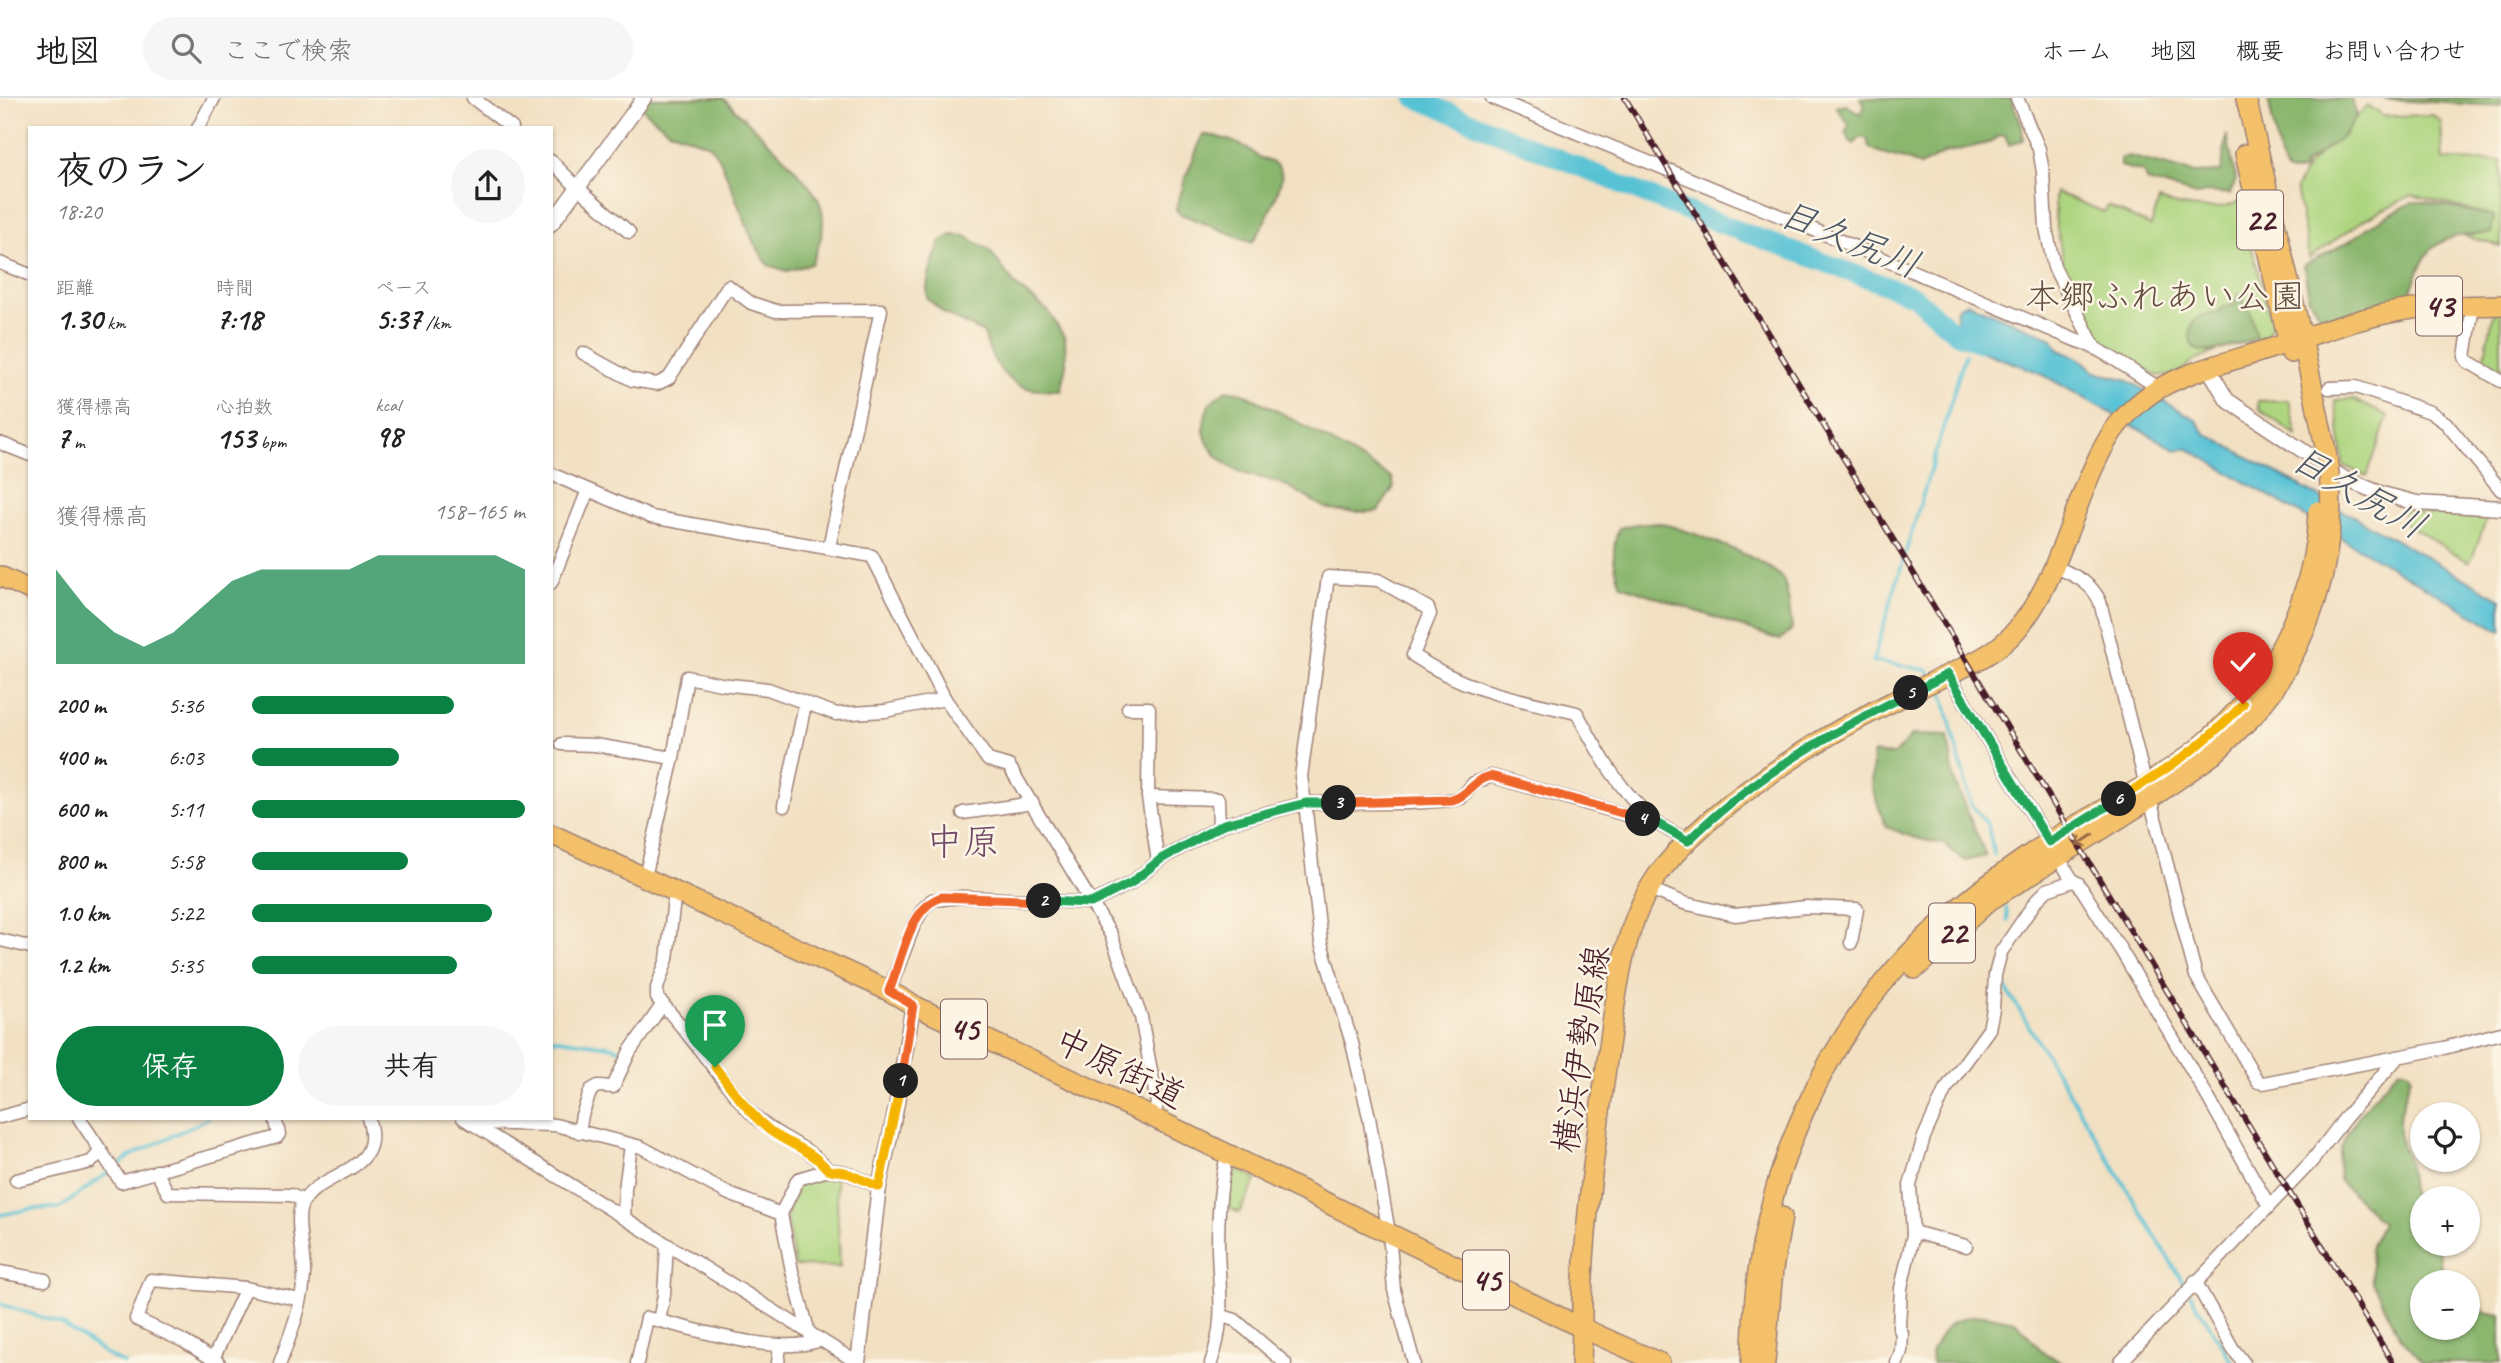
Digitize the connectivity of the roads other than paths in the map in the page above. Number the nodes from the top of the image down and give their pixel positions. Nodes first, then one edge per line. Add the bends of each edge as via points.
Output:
1 (214, 98) edge
2 (473, 98) edge
3 (644, 98) edge
4 (1492, 98) edge
5 (2018, 98) edge
6 (2233, 98) edge
7 (2246, 98) edge
8 (199, 126) edge
9 (509, 126) edge
10 (553, 163) edge
11 (578, 188) junction
12 (553, 221) edge
13 (629, 232) dead end
14 (0, 263) edge
15 (28, 274) edge
16 (2501, 305) edge
17 (2473, 306) junction
18 (2295, 340) junction
19 (2094, 346) junction
20 (583, 353) dead end
21 (2209, 369) junction
22 (2501, 381) edge
23 (2329, 388) dead end
24 (2158, 389) junction
25 (0, 443) edge
26 (28, 454) edge
27 (553, 475) edge
28 (588, 489) junction
29 (2501, 490) edge
30 (2498, 508) edge
31 (829, 547) junction
32 (2054, 566) junction
33 (0, 576) edge
34 (553, 578) edge
35 (28, 589) edge
36 (1940, 678) junction
37 (945, 699) junction
38 (805, 704) junction
39 (1128, 708) dead end
40 (562, 744) dead end
41 (673, 758) junction
42 (2148, 791) junction
43 (1148, 797) junction
44 (1033, 803) junction
45 (1306, 803) junction
46 (784, 806) dead end
47 (963, 813) dead end
48 (1658, 824) junction
49 (1219, 827) junction
50 (553, 835) edge
51 (1688, 841) junction
52 (2054, 850) junction
53 (1158, 862) junction
54 (645, 877) junction
55 (2073, 881) junction
56 (1650, 889) junction
57 (675, 891) junction
58 (1091, 903) junction
59 (0, 940) edge
60 (1851, 943) dead end
61 (28, 947) edge
62 (889, 991) junction
63 (663, 1004) junction
64 (913, 1005) junction
65 (2501, 1034) edge
66 (2398, 1057) junction
67 (28, 1109) edge
68 (0, 1117) edge
69 (1154, 1118) junction
70 (80, 1120) edge
71 (276, 1120) edge
72 (368, 1120) edge
73 (467, 1121) edge
74 (579, 1132) junction
75 (631, 1145) junction
76 (101, 1151) junction
77 (1227, 1156) junction
78 (828, 1170) junction
79 (156, 1171) junction
80 (16, 1180) dead end
81 (879, 1187) junction
82 (304, 1201) junction
83 (2269, 1206) junction
84 (780, 1214) junction
85 (624, 1219) junction
86 (1913, 1232) junction
87 (1389, 1233) junction
88 (667, 1245) junction
89 (1966, 1246) dead end
90 (0, 1272) edge
91 (45, 1280) dead end
92 (2191, 1286) junction
93 (246, 1288) junction
94 (300, 1300) junction
95 (1222, 1316) junction
96 (659, 1321) junction
97 (1582, 1328) junction
98 (809, 1333) junction
99 (821, 1340) junction
100 (780, 1346) junction
101 (216, 1361) edge
102 (280, 1363) edge
103 (637, 1363) edge
104 (778, 1363) edge
105 (858, 1363) edge
106 (1211, 1363) edge
107 (1285, 1363) edge
108 (1414, 1363) edge
109 (1581, 1363) edge
110 (1660, 1363) edge
111 (1751, 1363) edge
112 (1765, 1363) edge
113 (1897, 1363) edge
114 (2120, 1363) edge
115 (2244, 1363) edge

1 - 8 street
2 - 9 street
3 - 11 street
4 - 19 street
5 - 19 street via 2039,149 2054,267
6 - 18 main road, 22
7 - 18 main road, 22
10 - 11 street
11 - 12 street
11 - 13 street
14 - 15 street
16 - 17 main road, 43
17 - 18 main road, 43 via 2401,310
17 - 22 street via 2465,357
18 - 21 main road
18 - 42 main road, 22, bridge via 2320,447 2313,560 2266,688
19 - 24 street
20 - 31 street via 632,380 657,384 669,378 728,286 751,303 776,312 881,310
21 - 24 main road
21 - 30 street via 2227,400 2345,480 2417,503
23 - 29 street via 2356,387 2430,412 2446,423
24 - 32 main road, 横浜伊勢原線 via 2119,423 2095,461
25 - 26 street
27 - 28 street
28 - 31 street via 651,517
28 - 34 street
29 - 30 street
31 - 37 street via 872,556
32 - 36 main road, 横浜伊勢原線 via 2011,635 1994,650
32 - 42 street via 2078,577 2095,591 2100,602
33 - 35 main road
36 - 51 main road, 横浜伊勢原線 via 1804,751
36 - 52 street
37 - 38 street via 853,713
37 - 44 street via 988,760 1009,766
38 - 41 street via 768,689 687,677
38 - 46 street
39 - 43 street via 1149,708
40 - 41 street
41 - 54 street
42 - 52 main road, 22
42 - 66 street via 2196,976 2258,1082
43 - 49 street via 1218,799
43 - 53 street
44 - 47 street
44 - 58 street
45 - 48 street via 1452,800 1491,776
45 - 48 street via 1302,753 1328,577 1352,577 1378,580 1428,608 1430,614 1413,655 1437,672 1467,685 1577,713 1606,767
45 - 49 street
45 - 87 street via 1321,943 1352,1043
48 - 51 street
49 - 53 street
50 - 54 main road, 中原街道 / 45
51 - 56 main road, 横浜伊勢原線
52 - 55 street
52 - 111 main road, 22 via 1982,889 1938,926 1896,969 1829,1062 1797,1129 1765,1231
52 - 112 main road, 22 via 1947,937 1895,989 1843,1063 1808,1134 1789,1188 1773,1269
53 - 58 street via 1131,883
54 - 57 main road, 中原街道 / 45
55 - 83 street via 2122,952
55 - 86 street via 2047,890 2001,952 1989,1029 1945,1090 1924,1137 1910,1185
56 - 60 street via 1735,915 1806,907 1857,909
56 - 97 main road, 横浜伊勢原線 via 1627,942 1616,986
57 - 62 main road, 中原街道 / 45
57 - 63 street via 667,959 657,988 657,998
58 - 62 street via 962,897 932,900 914,925
58 - 69 street via 1111,935 1140,1017 1157,1104
59 - 61 street
62 - 64 main road, 中原街道 / 45
63 - 74 street via 630,1051 613,1087 592,1090
63 - 78 street via 751,1112 771,1130 818,1157
64 - 69 main road, 中原街道 / 45
64 - 81 street
65 - 66 street
66 - 83 street
67 - 68 street
69 - 77 main road, 中原街道 / 45
70 - 76 street
71 - 79 street via 277,1138
72 - 82 street via 370,1138 363,1159 312,1191
73 - 74 street via 555,1125
73 - 85 street
74 - 75 street
75 - 84 street
75 - 85 street
76 - 79 street via 121,1182
76 - 80 street via 91,1161
77 - 87 main road, 中原街道 / 45
77 - 95 street via 1218,1248
78 - 81 street
78 - 84 street via 798,1179
79 - 82 street via 168,1193 291,1195
81 - 105 street
82 - 94 street
83 - 92 street
84 - 98 street
85 - 88 street
86 - 89 street
86 - 113 street via 1901,1288
87 - 97 main road, 中原街道 / 45
87 - 108 street via 1394,1290
88 - 96 street
88 - 98 street
90 - 91 street
92 - 114 street
92 - 115 street
93 - 94 street
93 - 101 street
93 - 101 street via 151,1280 136,1319
94 - 102 street
95 - 106 street
95 - 107 street via 1235,1320
96 - 100 street
96 - 103 street via 646,1318
97 - 109 main road, 横浜伊勢原線
97 - 110 main road, 中原街道 / 45
98 - 99 street
99 - 100 street
99 - 105 street
100 - 104 street

